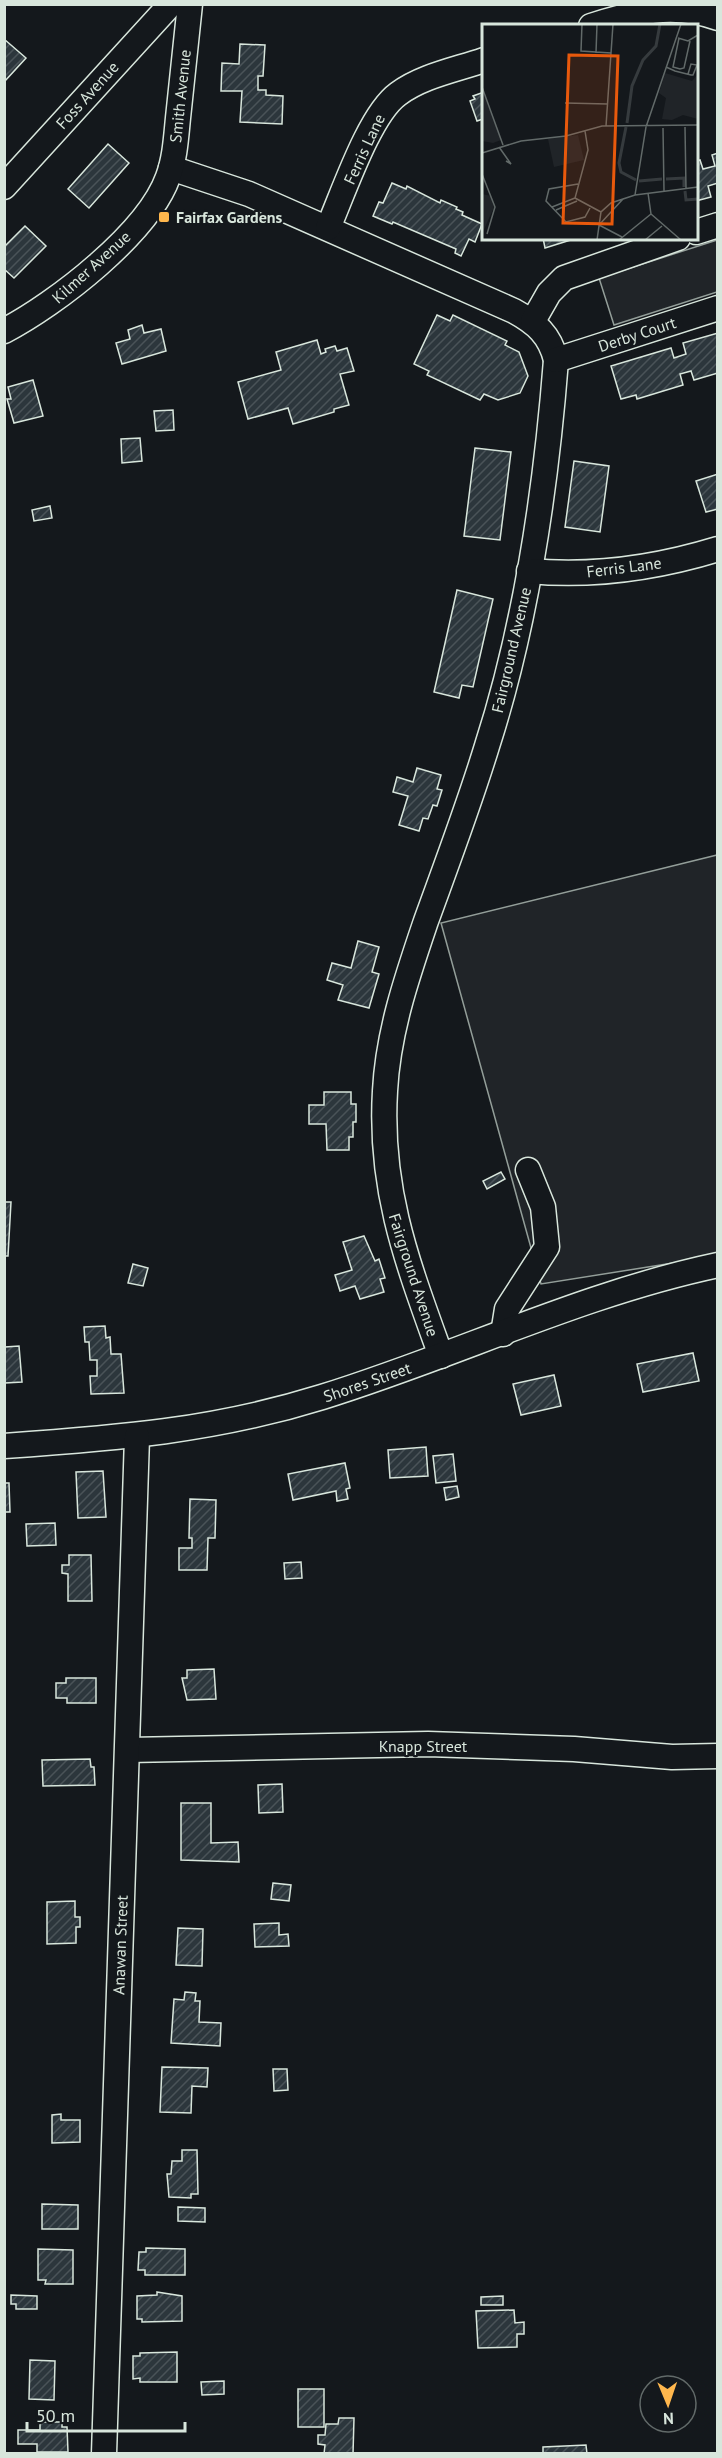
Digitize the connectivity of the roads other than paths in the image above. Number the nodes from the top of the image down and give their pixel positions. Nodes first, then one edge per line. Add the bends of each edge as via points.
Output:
1 (171, 4) edge
2 (190, 4) edge
3 (717, 18) edge
4 (597, 24) edge
5 (482, 60) edge
6 (167, 178) junction
7 (4, 187) edge
8 (717, 225) edge
9 (328, 228) junction
10 (698, 231) edge
11 (672, 240) edge
12 (717, 308) edge
13 (532, 321) junction
14 (4, 331) edge
15 (556, 360) junction
16 (717, 549) edge
17 (529, 571) junction
18 (528, 1170) dead end
19 (717, 1265) edge
20 (502, 1334) junction
21 (441, 1356) junction
22 (137, 1437) junction
23 (4, 1446) edge
24 (128, 1750) junction
25 (717, 1756) edge
26 (104, 2454) edge

1 - 7 street, Foss Avenue
2 - 6 street, Smith Avenue
3 - 4 street via 684,9 660,8
5 - 9 street, Ferris Lane via 414,84 386,104
6 - 9 street via 249,194
6 - 14 street, Kilmer Avenue via 145,216 120,243 36,314
8 - 10 street
9 - 13 street
11 - 13 street via 564,278 549,293
12 - 15 street, Derby Court
13 - 15 street via 548,338
15 - 17 street, Fairground Avenue
16 - 17 street, Ferris Lane via 622,570
17 - 21 street, Fairground Avenue via 495,722 405,981 390,1040 384,1133 390,1198 402,1246
18 - 20 street via 543,1207 547,1247 507,1309
19 - 20 street, Shores Street via 601,1296
20 - 21 street, Shores Street
21 - 22 street, Shores Street via 272,1412 224,1424
22 - 23 street, Shores Street
22 - 24 street, Anawan Street
24 - 25 street, Knapp Street via 428,1744
24 - 26 street, Anawan Street

